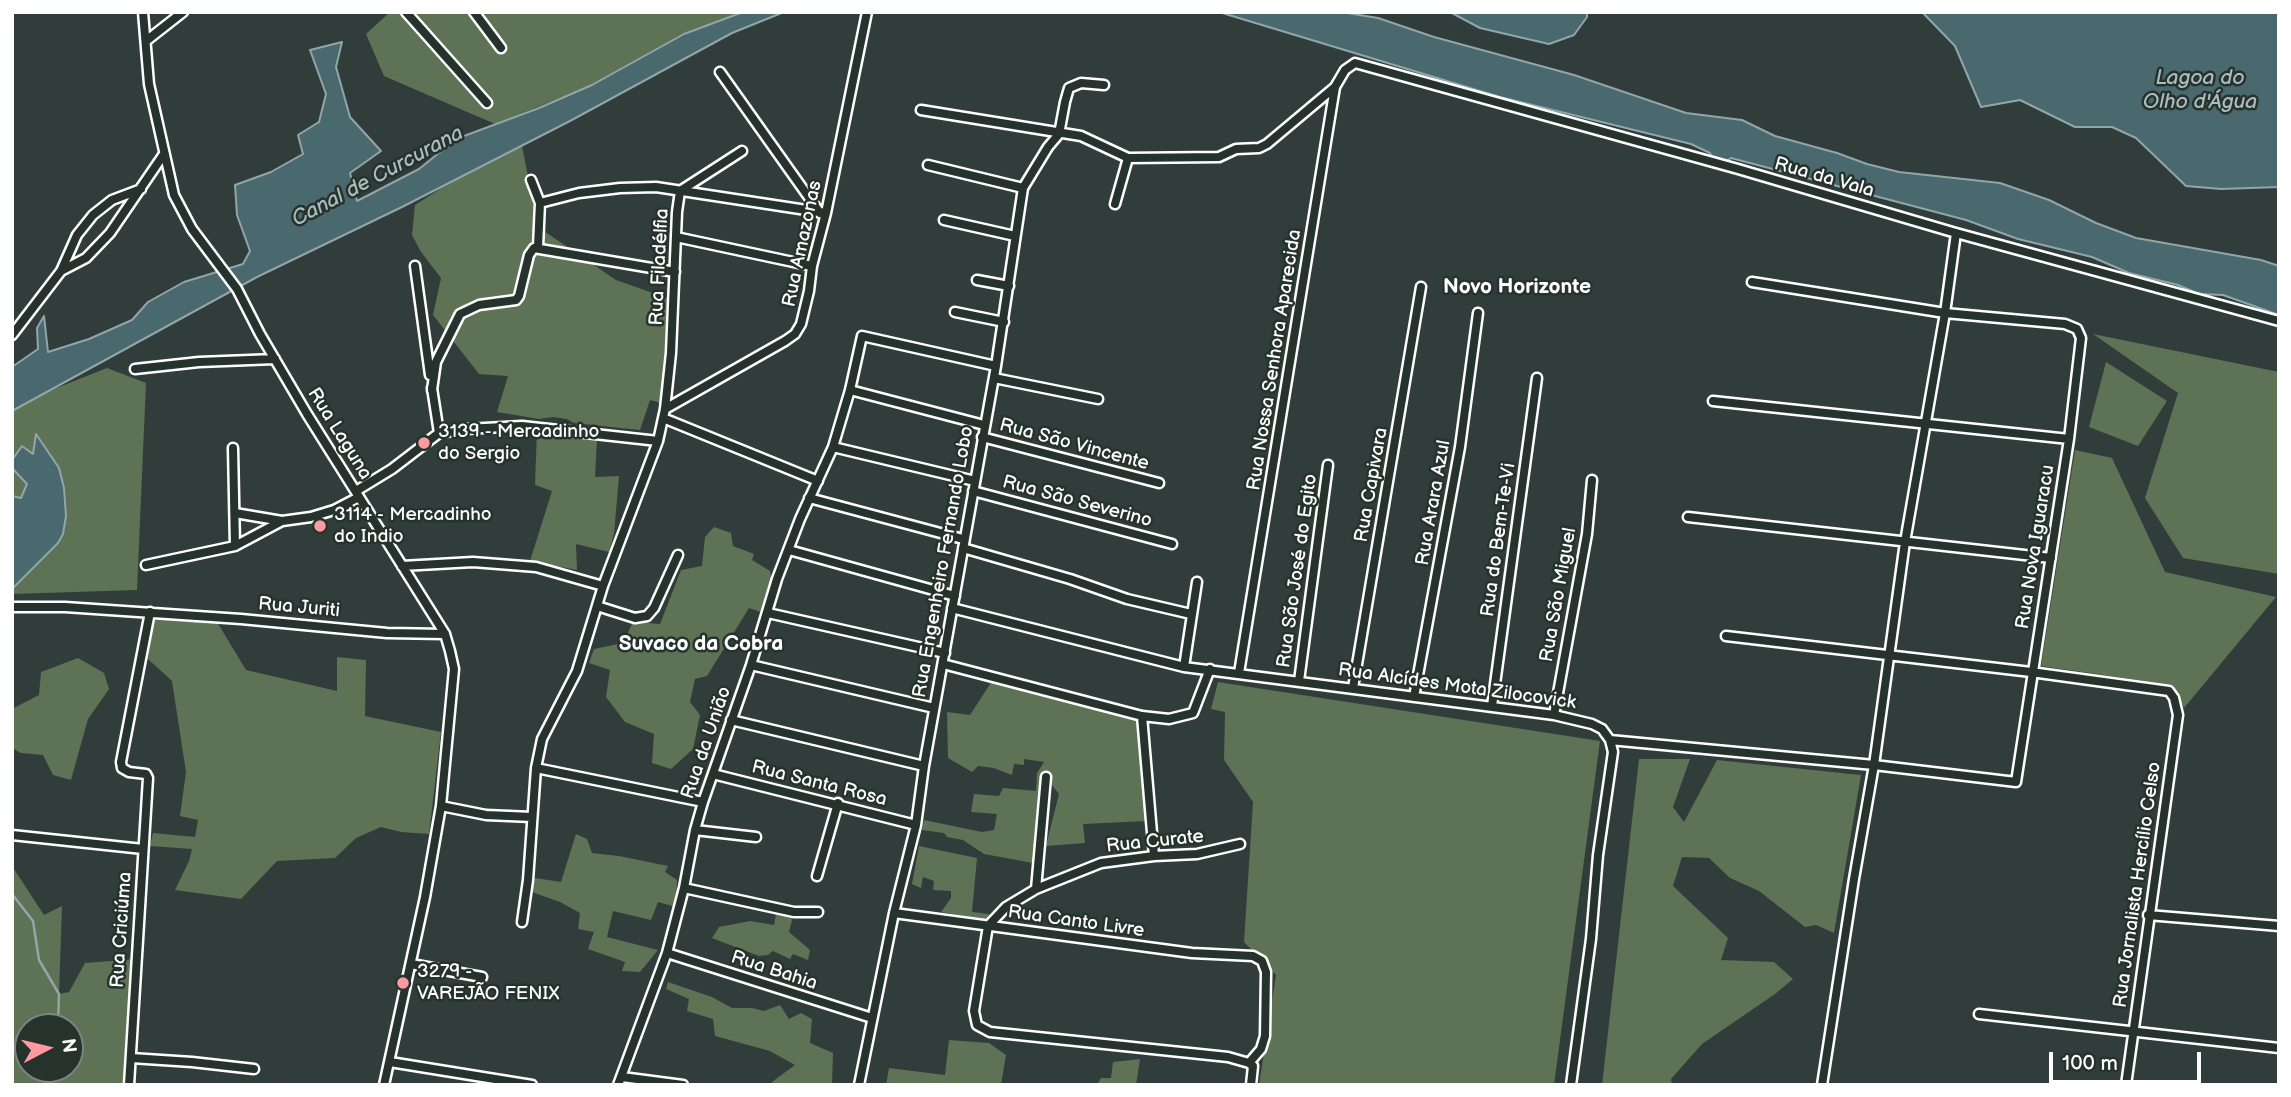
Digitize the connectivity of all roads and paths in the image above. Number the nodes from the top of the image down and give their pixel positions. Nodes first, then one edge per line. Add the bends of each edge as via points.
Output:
1 (143, 12) edge
2 (183, 12) edge
3 (406, 12) edge
4 (867, 12) edge
5 (477, 13) edge
6 (146, 41) junction
7 (501, 48) dead end
8 (720, 72) dead end
9 (1104, 85) dead end
10 (1335, 87) junction
11 (487, 103) dead end
12 (921, 110) dead end
13 (1059, 134) junction
14 (742, 151) dead end
15 (164, 154) junction
16 (1128, 158) junction
17 (928, 165) dead end
18 (531, 180) dead end
19 (142, 188) junction
20 (1023, 188) junction
21 (680, 191) junction
22 (540, 203) junction
23 (1115, 204) dead end
24 (823, 213) junction
25 (944, 220) dead end
26 (1956, 233) junction
27 (1015, 236) junction
28 (676, 237) junction
29 (538, 247) junction
30 (415, 266) dead end
31 (812, 266) junction
32 (61, 271) junction
33 (675, 272) junction
34 (977, 280) dead end
35 (1752, 282) dead end
36 (1009, 286) junction
37 (1421, 287) dead end
38 (955, 312) dead end
39 (1478, 313) dead end
40 (1945, 313) junction
41 (2279, 321) edge
42 (1004, 322) junction
43 (12, 335) edge
44 (275, 359) junction
45 (996, 366) junction
46 (135, 369) dead end
47 (994, 378) junction
48 (1538, 378) dead end
49 (432, 390) junction
50 (850, 390) junction
51 (1098, 399) dead end
52 (1713, 401) dead end
53 (664, 414) junction
54 (984, 425) junction
55 (1924, 425) junction
56 (439, 433) junction
57 (982, 437) junction
58 (2069, 439) junction
59 (658, 441) junction
60 (833, 447) junction
61 (233, 448) dead end
62 (1328, 465) dead end
63 (1592, 480) dead end
64 (817, 481) junction
65 (975, 481) junction
66 (1159, 483) dead end
67 (973, 491) junction
68 (357, 494) junction
69 (809, 498) junction
70 (234, 513) junction
71 (1688, 517) dead end
72 (282, 521) junction
73 (1905, 542) junction
74 (963, 543) junction
75 (1172, 544) dead end
76 (235, 546) junction
77 (789, 550) junction
78 (678, 555) dead end
79 (2051, 558) junction
80 (146, 565) dead end
81 (402, 566) junction
82 (1197, 582) dead end
83 (603, 586) junction
84 (955, 596) junction
85 (597, 606) junction
86 (12, 607) edge
87 (952, 608) junction
88 (150, 612) junction
89 (768, 613) junction
90 (1191, 614) junction
91 (445, 634) junction
92 (1726, 636) dead end
93 (945, 653) junction
94 (1888, 655) junction
95 (943, 664) junction
96 (751, 665) junction
97 (1184, 667) junction
98 (1210, 669) junction
99 (2031, 672) junction
100 (1239, 673) junction
101 (1299, 681) junction
102 (1353, 688) junction
103 (1414, 697) junction
104 (1492, 706) junction
105 (934, 708) junction
106 (1554, 715) junction
107 (1142, 716) junction
108 (731, 720) junction
109 (1610, 740) junction
110 (1874, 765) junction
111 (924, 766) junction
112 (536, 768) junction
113 (713, 774) junction
114 (1046, 777) dead end
115 (703, 802) junction
116 (838, 803) junction
117 (441, 806) junction
118 (532, 817) junction
119 (916, 825) junction
120 (695, 830) junction
121 (12, 835) edge
122 (756, 837) dead end
123 (1240, 844) dead end
124 (143, 849) junction
125 (1154, 856) junction
126 (817, 876) dead end
127 (684, 888) junction
128 (1035, 889) junction
129 (818, 912) dead end
130 (894, 913) junction
131 (2148, 915) junction
132 (522, 922) dead end
133 (988, 926) junction
134 (2279, 926) edge
135 (667, 953) junction
136 (411, 964) junction
137 (482, 977) dead end
138 (1979, 1014) dead end
139 (872, 1018) junction
140 (2133, 1031) junction
141 (2279, 1048) edge
142 (131, 1058) junction
143 (390, 1062) junction
144 (1251, 1065) junction
145 (254, 1069) dead end
146 (620, 1081) edge
147 (129, 1085) edge
148 (384, 1085) edge
149 (532, 1085) edge
150 (683, 1085) edge
151 (859, 1085) edge
152 (1251, 1085) edge
153 (1571, 1085) edge
154 (1822, 1085) edge
155 (2126, 1085) edge

1 - 6 street, Rua Laguna
2 - 6 street
3 - 11 street
4 - 24 street, Rua Amazonas
5 - 7 street
6 - 15 street, Rua Laguna via 149,84
8 - 24 street
9 - 13 street, Rua Engenheiro Fernando Lobo via 1081,83 1069,88
10 - 16 street via 1259,148 1236,149 1219,157
10 - 26 street, Rua da Vala via 1345,70 1360,63
10 - 100 street, Rua Nossa Senhora Aparecida
12 - 13 street
13 - 16 street via 1090,139
13 - 20 street, Rua Engenheiro Fernando Lobo
14 - 21 street, Rua Filadélfia
15 - 19 street
15 - 44 street, Rua Laguna via 174,195 192,229 246,303
16 - 23 street
17 - 20 street
18 - 22 street
19 - 32 street via 100,246
19 - 32 street via 112,200 93,215 77,235
20 - 27 street, Rua Engenheiro Fernando Lobo
21 - 22 street via 620,188
21 - 24 street
21 - 28 street, Rua Filadélfia
22 - 29 street
24 - 31 street, Rua Amazonas
25 - 27 street
26 - 40 street
26 - 41 street, Rua da Vala
27 - 36 street, Rua Engenheiro Fernando Lobo
28 - 31 street
28 - 33 street, Rua Filadélfia
29 - 33 street
29 - 49 street via 529,255 516,300 479,305 460,314 436,362
30 - 49 street
31 - 53 street, Rua Amazonas via 804,313 794,334
32 - 43 street
33 - 53 street, Rua Filadélfia
34 - 36 street
35 - 40 street
36 - 42 street, Rua Engenheiro Fernando Lobo
37 - 102 street, Rua Capivara
38 - 42 street
39 - 103 street, Rua Arara Azul via 1460,447
40 - 55 street
40 - 58 street, Rua Nova Iguaracu via 2065,324 2077,329 2081,338
42 - 45 street, Rua Engenheiro Fernando Lobo
44 - 46 street
44 - 68 street, Rua Laguna
45 - 47 street, Rua Engenheiro Fernando Lobo
45 - 50 street, Rua da União via 862,336
47 - 51 street
47 - 54 street, Rua Engenheiro Fernando Lobo
48 - 104 street, Rua do Bem-Te-Vi
49 - 56 street
50 - 54 street, Rua São Vincente
50 - 60 street, Rua da União
52 - 55 street
53 - 59 street, Rua Filadélfia
53 - 64 street
54 - 57 street, Rua Engenheiro Fernando Lobo
55 - 58 street
55 - 73 street
56 - 59 street via 522,426
56 - 68 street
57 - 65 street, Rua Engenheiro Fernando Lobo
57 - 66 street, Rua São Vincente
58 - 79 street, Rua Nova Iguaracu
59 - 83 street, Rua Filadélfia
60 - 64 street, Rua da União
60 - 65 street, Rua São Severino
61 - 70 street
62 - 101 street, Rua São José do Egito
63 - 106 street, Rua São Miguel via 1587,534
64 - 69 street, Rua da União
65 - 67 street, Rua Engenheiro Fernando Lobo
67 - 74 street, Rua Engenheiro Fernando Lobo
67 - 75 street, Rua São Severino
68 - 72 street via 334,510
68 - 81 street, Rua Laguna
69 - 74 street
69 - 77 street, Rua da União
70 - 72 street
70 - 76 street
71 - 73 street
72 - 76 street
73 - 79 street
73 - 94 street
74 - 84 street, Rua Engenheiro Fernando Lobo
74 - 90 street via 1127,599
76 - 80 street
77 - 84 street
77 - 89 street, Rua da União
78 - 85 street via 647,616 635,618
79 - 99 street, Rua Nova Iguaracu
81 - 83 street via 473,562 536,566
81 - 91 street, Rua Laguna
82 - 90 street
83 - 85 street, Rua Filadélfia
84 - 87 street, Rua Engenheiro Fernando Lobo
85 - 112 street, Rua Filadélfia via 577,671 542,739
86 - 88 street, Rua Juriti
87 - 93 street, Rua Engenheiro Fernando Lobo
87 - 97 street, Rua Alcídes Mota Zilocovick
88 - 91 street, Rua Juriti
88 - 124 street, Rua Criciúma via 121,762 122,768 148,778
89 - 93 street
89 - 96 street, Rua da União
90 - 97 street
91 - 117 street, Rua Laguna via 454,669
92 - 94 street
93 - 95 street, Rua Engenheiro Fernando Lobo
94 - 99 street
94 - 110 street
95 - 105 street, Rua Engenheiro Fernando Lobo
95 - 107 street
96 - 105 street
96 - 108 street, Rua da União
97 - 98 street, Rua Alcídes Mota Zilocovick
98 - 100 street, Rua Alcídes Mota Zilocovick
98 - 107 street via 1193,713 1168,719
99 - 110 street, Rua Nova Iguaracu via 2016,782
99 - 131 street, Rua Jornalista Hercílio Celso via 2169,691 2174,698 2178,715
100 - 101 street, Rua Alcídes Mota Zilocovick
101 - 102 street, Rua Alcídes Mota Zilocovick
102 - 103 street, Rua Alcídes Mota Zilocovick
103 - 104 street, Rua Alcídes Mota Zilocovick
104 - 106 street, Rua Alcídes Mota Zilocovick
105 - 111 street, Rua Engenheiro Fernando Lobo
106 - 109 street, Rua Alcídes Mota Zilocovick via 1592,724
107 - 125 street
108 - 111 street
108 - 113 street, Rua da União
109 - 110 street
109 - 153 street via 1613,752
110 - 154 street
111 - 119 street, Rua Engenheiro Fernando Lobo
112 - 115 street
112 - 118 street, Rua Filadélfia
113 - 115 street, Rua da União
113 - 116 street, Rua Santa Rosa
114 - 128 street
115 - 120 street, Rua da União
116 - 119 street, Rua Santa Rosa
116 - 126 street
117 - 118 street via 486,815
117 - 136 street, Rua Laguna
118 - 132 street, Rua Filadélfia
119 - 130 street, Rua Engenheiro Fernando Lobo
120 - 122 street
120 - 127 street, Rua da União
121 - 124 street
123 - 125 street, Rua Curate via 1204,853
124 - 142 street, Rua Criciúma
125 - 128 street, Rua Curate via 1101,863
127 - 129 street via 794,912
127 - 135 street, Rua da União
128 - 133 street, Rua Curate via 1006,907
130 - 133 street, Rua Canto Livre
130 - 139 street, Rua Engenheiro Fernando Lobo
131 - 134 street
131 - 140 street, Rua Jornalista Hercílio Celso
133 - 144 street via 974,1020 981,1028 1228,1057
133 - 144 street, Rua Canto Livre via 1192,953 1254,956 1266,972 1265,1036
135 - 139 street, Rua Bahia
135 - 146 street, Rua da União
136 - 137 street
136 - 143 street, Rua Laguna
138 - 140 street
139 - 151 street, Rua Engenheiro Fernando Lobo
140 - 141 street
140 - 155 street, Rua Jornalista Hercílio Celso
142 - 145 street
142 - 147 street, Rua Criciúma
143 - 148 street, Rua Laguna
143 - 149 street
144 - 152 street
146 - 150 street

